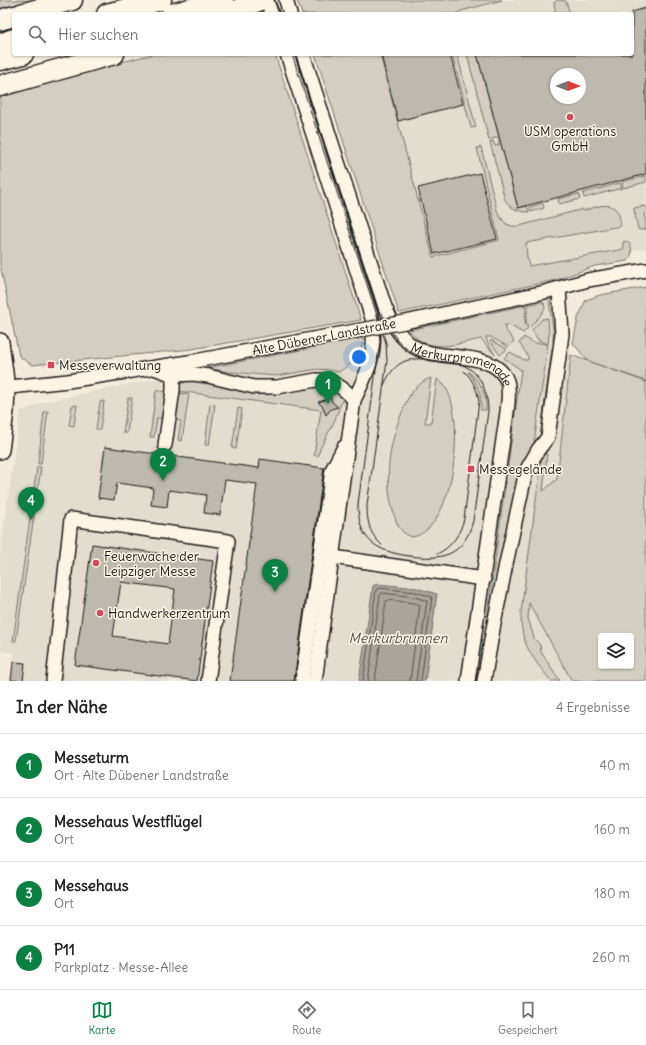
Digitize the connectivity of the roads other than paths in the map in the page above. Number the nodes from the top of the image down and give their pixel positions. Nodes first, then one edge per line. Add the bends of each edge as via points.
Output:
1 (72, 0) edge
2 (161, 0) edge
3 (260, 0) edge
4 (267, 0) edge
5 (286, 0) edge
6 (227, 9) edge
7 (28, 12) edge
8 (115, 12) edge
9 (194, 12) edge
10 (271, 12) edge
11 (289, 12) edge
12 (12, 17) edge
13 (0, 20) edge
14 (12, 41) edge
15 (1, 54) edge
16 (12, 54) edge
17 (107, 56) edge
18 (287, 56) edge
19 (304, 56) edge
20 (288, 82) dead end
21 (0, 86) edge
22 (323, 192) dead end
23 (646, 270) edge
24 (559, 289) junction
25 (0, 342) edge
26 (153, 367) junction
27 (173, 375) junction
28 (3, 388) edge
29 (354, 400) junction
30 (349, 439) junction
31 (165, 445) dead end
32 (0, 450) edge
33 (333, 557) junction
34 (484, 579) junction
35 (493, 630) junction
36 (473, 645) junction
37 (53, 681) edge
38 (208, 681) edge
39 (302, 681) edge
40 (315, 681) edge
41 (468, 681) edge
42 (484, 681) edge

1 - 7 highway
2 - 8 highway
3 - 6 highway
4 - 10 street
5 - 11 street
6 - 9 highway
12 - 13 highway
14 - 15 highway
15 - 16 highway
17 - 21 highway
18 - 29 street via 372,318 374,336 370,366
19 - 34 street, Merkurpromenade via 385,307 398,332 407,342 428,353 488,362 504,375 507,382 507,412
20 - 22 street
23 - 24 street, Alte Dübener Landstraße via 588,280
24 - 26 street, Alte Dübener Landstraße, bridge via 431,317
24 - 35 street via 562,334 548,436 526,471
25 - 28 main road
26 - 27 street
26 - 28 street, Alte Dübener Landstraße via 68,382
27 - 29 street via 208,376 254,387 277,387 322,380 334,382
27 - 31 street
28 - 32 main road via 5,411
29 - 30 street
30 - 33 street
30 - 39 street via 332,470
33 - 34 street
33 - 40 street
34 - 36 street, Merkurpromenade
35 - 36 street
35 - 42 street
36 - 41 street, Merkurpromenade
37 - 38 street via 71,519 228,541

